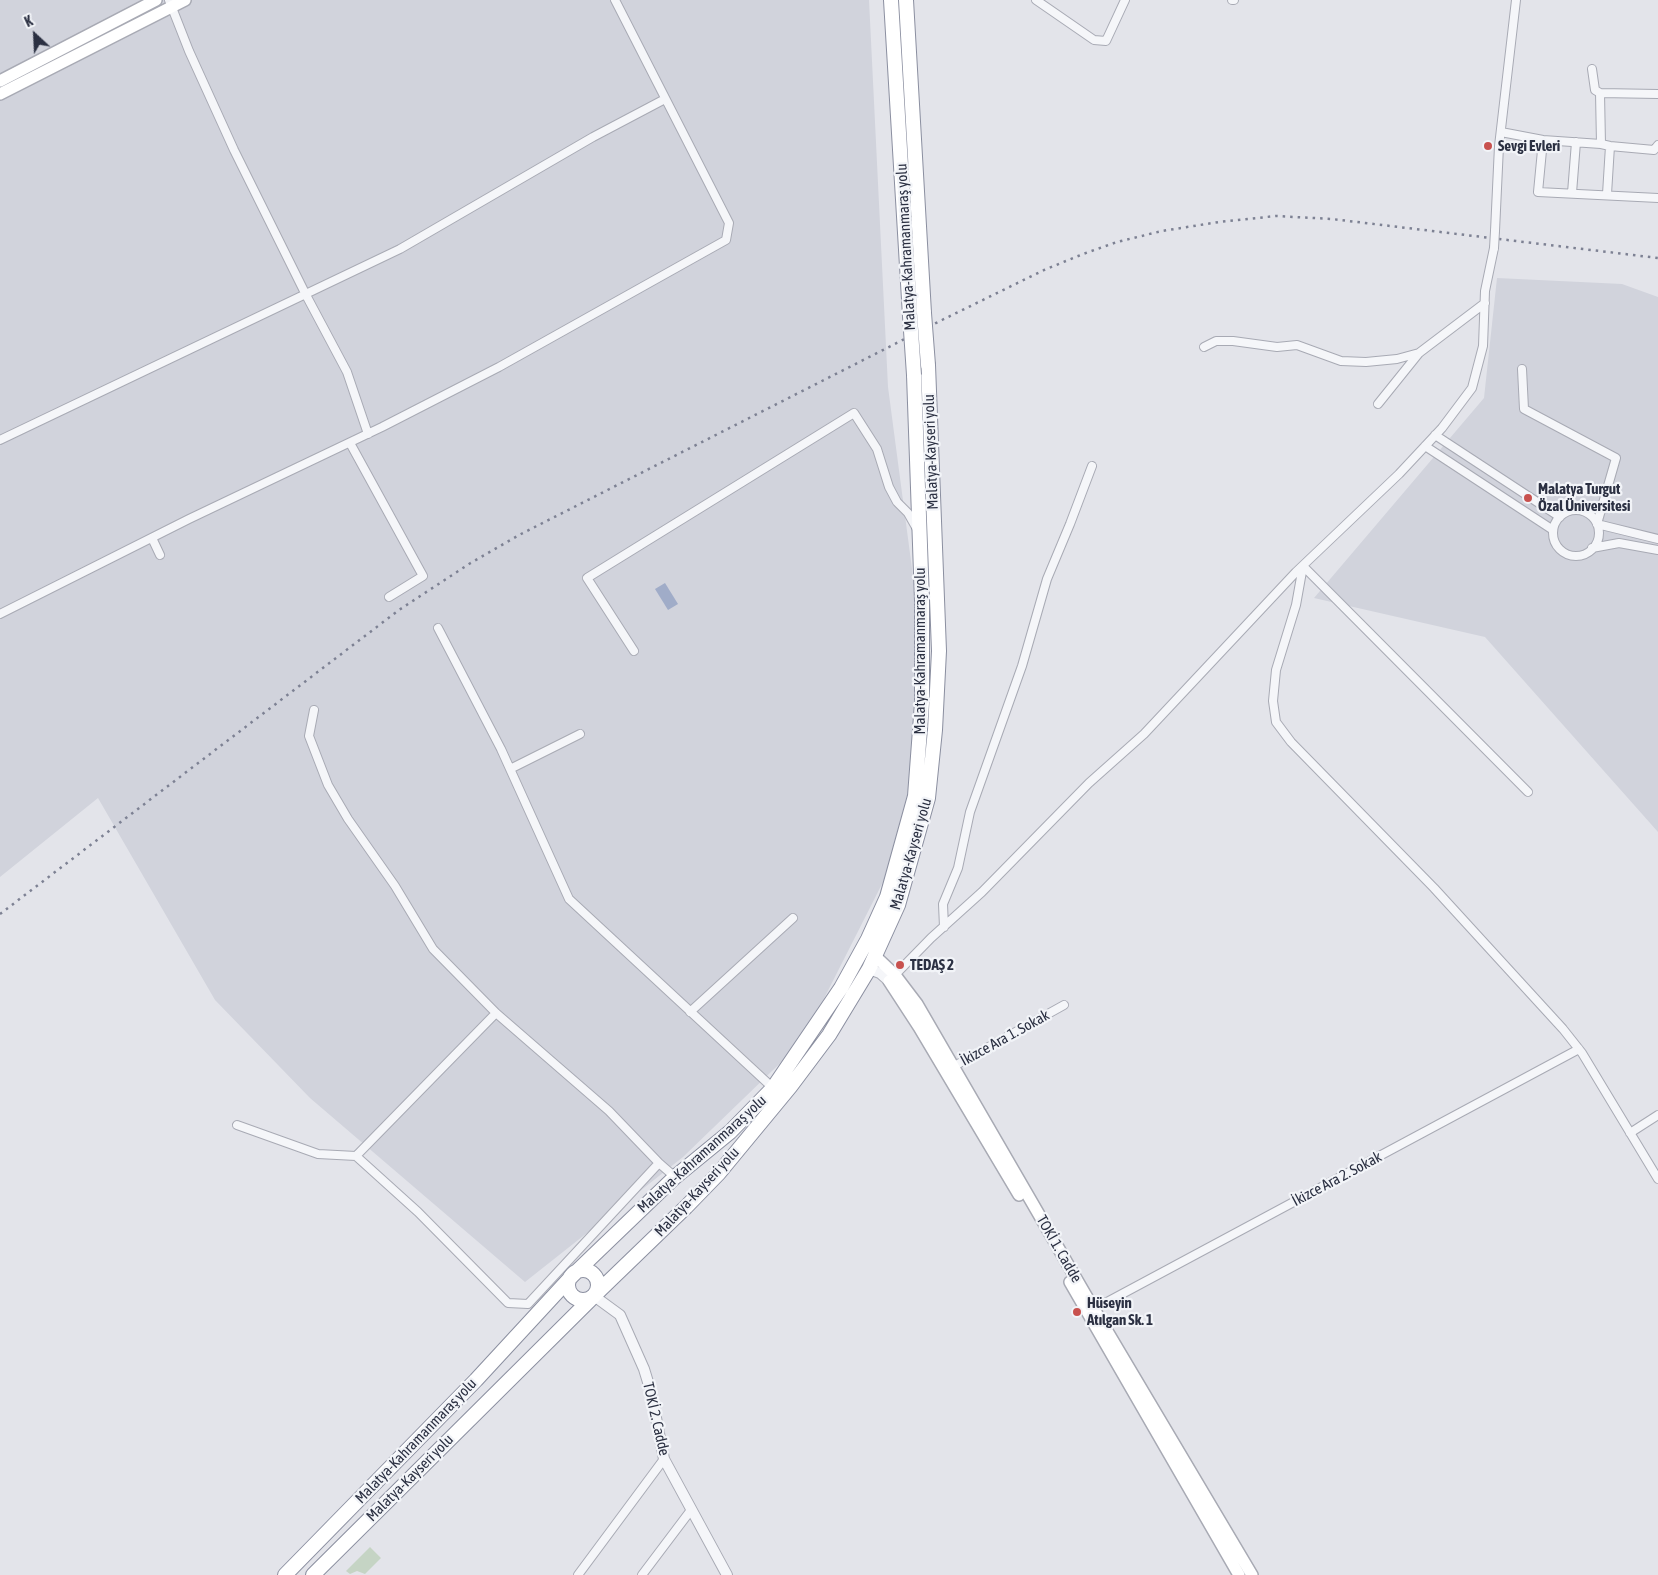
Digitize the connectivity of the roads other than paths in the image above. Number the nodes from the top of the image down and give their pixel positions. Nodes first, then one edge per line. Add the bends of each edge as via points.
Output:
1 (156, 0) edge
2 (185, 0) edge
3 (615, 0) edge
4 (891, 0) edge
5 (906, 0) edge
6 (1036, 0) edge
7 (1125, 0) edge
8 (1516, 0) edge
9 (170, 3) edge
10 (1592, 69) dead end
11 (0, 81) edge
12 (0, 94) edge
13 (1600, 94) junction
14 (1658, 94) edge
15 (665, 99) junction
16 (1501, 132) junction
17 (1543, 140) junction
18 (1576, 142) junction
19 (1601, 144) junction
20 (1610, 146) junction
21 (1657, 149) edge
22 (1572, 193) junction
23 (1607, 194) junction
24 (1658, 198) edge
25 (306, 295) junction
26 (1486, 303) junction
27 (917, 315) junction
28 (1204, 347) dead end
29 (1419, 354) junction
30 (1522, 369) dead end
31 (1378, 404) dead end
32 (368, 434) junction
33 (1436, 435) junction
34 (0, 440) edge
35 (350, 443) junction
36 (1425, 446) junction
37 (1092, 466) dead end
38 (1560, 517) junction
39 (1597, 524) junction
40 (1553, 530) junction
41 (918, 531) junction
42 (152, 538) junction
43 (1658, 539) edge
44 (1592, 548) junction
45 (1658, 550) edge
46 (160, 556) dead end
47 (1303, 566) junction
48 (389, 597) dead end
49 (0, 614) edge
50 (438, 628) dead end
51 (634, 651) dead end
52 (314, 710) dead end
53 (580, 734) dead end
54 (510, 769) junction
55 (1528, 792) dead end
56 (793, 918) dead end
57 (944, 926) junction
58 (875, 956) junction
59 (869, 969) junction
60 (892, 978) junction
61 (1064, 1005) dead end
62 (690, 1012) junction
63 (496, 1013) junction
64 (1579, 1049) junction
65 (949, 1069) junction
66 (773, 1088) junction
67 (1658, 1115) edge
68 (236, 1125) dead end
69 (1630, 1133) junction
70 (356, 1156) junction
71 (659, 1164) junction
72 (675, 1177) junction
73 (1658, 1179) edge
74 (572, 1276) junction
75 (594, 1296) junction
76 (1094, 1309) junction
77 (664, 1459) junction
78 (691, 1510) junction
79 (724, 1573) edge
80 (285, 1575) edge
81 (313, 1575) edge
82 (578, 1575) edge
83 (642, 1575) edge
84 (1239, 1575) edge
85 (1252, 1575) edge

1 - 11 main road
2 - 9 main road
3 - 15 street
4 - 27 highway, Malatya-Kahramanmaraş yolu
5 - 27 highway, Malatya-Kayseri yolu
6 - 7 street via 1094,40 1106,42
8 - 16 street
9 - 12 main road
9 - 25 street via 234,150
10 - 13 street via 1595,90
13 - 14 street
13 - 19 street
15 - 25 street via 400,249
15 - 32 street via 728,222 726,240 499,367
16 - 17 street
16 - 26 street, bridge via 1494,248 1485,291
17 - 18 street
17 - 22 street via 1538,192
18 - 19 street
18 - 22 street
19 - 20 street
20 - 21 street
20 - 23 street
22 - 23 street
23 - 24 street
25 - 32 street via 347,372
25 - 34 street
26 - 29 street
26 - 33 street via 1483,346 1472,388
27 - 41 highway, Malatya-Kahramanmaraş yolu, bridge via 914,375
27 - 58 highway, Malatya-Kayseri yolu, bridge via 928,365 939,651 935,730 928,798 898,905
28 - 29 street via 1216,341 1297,345 1341,362 1396,359
29 - 31 street
30 - 39 street via 1524,409 1616,458
32 - 35 street
33 - 36 street
33 - 38 street
35 - 42 street
35 - 48 street via 423,576
36 - 40 street
36 - 47 street
37 - 57 street via 1046,579 1022,666 970,812 958,868 943,904
38 - 39 street via 1580,510 1593,517
38 - 40 street
39 - 43 street
39 - 44 street via 1598,538
40 - 44 street via 1557,544 1568,554 1583,554
41 - 51 street via 897,502 877,450 854,413 587,578
41 - 66 highway, Malatya-Kahramanmaraş yolu via 922,703 915,796 887,897 868,939 841,988
42 - 46 street
42 - 49 street
44 - 45 street via 1619,542
47 - 55 street
47 - 57 street via 1144,734 1089,783
47 - 64 street via 1296,605 1276,670 1273,702 1276,722 1291,742 1434,888
50 - 54 street
52 - 63 street via 309,736 328,785 343,811 395,886 433,949
53 - 54 street
54 - 62 street via 569,899
56 - 62 street
57 - 60 street
58 - 59 highway, Malatya-Kayseri yolu
58 - 60 main road, TOKİ 1. Cadde
59 - 60 street
59 - 75 highway, Malatya-Kayseri yolu via 829,1035 719,1173
60 - 65 main road, TOKİ 1. Cadde via 905,1004
61 - 65 street, İkizce Ara 1. Sokak
62 - 66 street
63 - 70 street
63 - 71 street via 609,1112
64 - 69 street
64 - 76 street, İkizce Ara 2. Sokak
65 - 76 main road, TOKİ 1. Cadde
65 - 84 main road, TOKİ 1. Cadde
66 - 72 highway, Malatya-Kahramanmaraş yolu via 730,1132
67 - 69 street
68 - 70 street via 318,1154
69 - 73 street
70 - 71 street via 418,1212 508,1303 528,1304
71 - 72 street
72 - 74 highway, Malatya-Kahramanmaraş yolu
74 - 75 highway via 568,1284 575,1298 584,1300
74 - 75 highway via 584,1270 593,1274 598,1282
74 - 80 highway, Malatya-Kahramanmaraş yolu via 476,1380
75 - 77 street, TOKİ 2. Cadde via 620,1315 644,1369
75 - 81 highway, Malatya-Kayseri yolu
76 - 85 main road, TOKİ 1. Cadde
77 - 78 street, TOKİ 2. Cadde
77 - 82 street
78 - 79 street, TOKİ 2. Cadde
78 - 83 street

